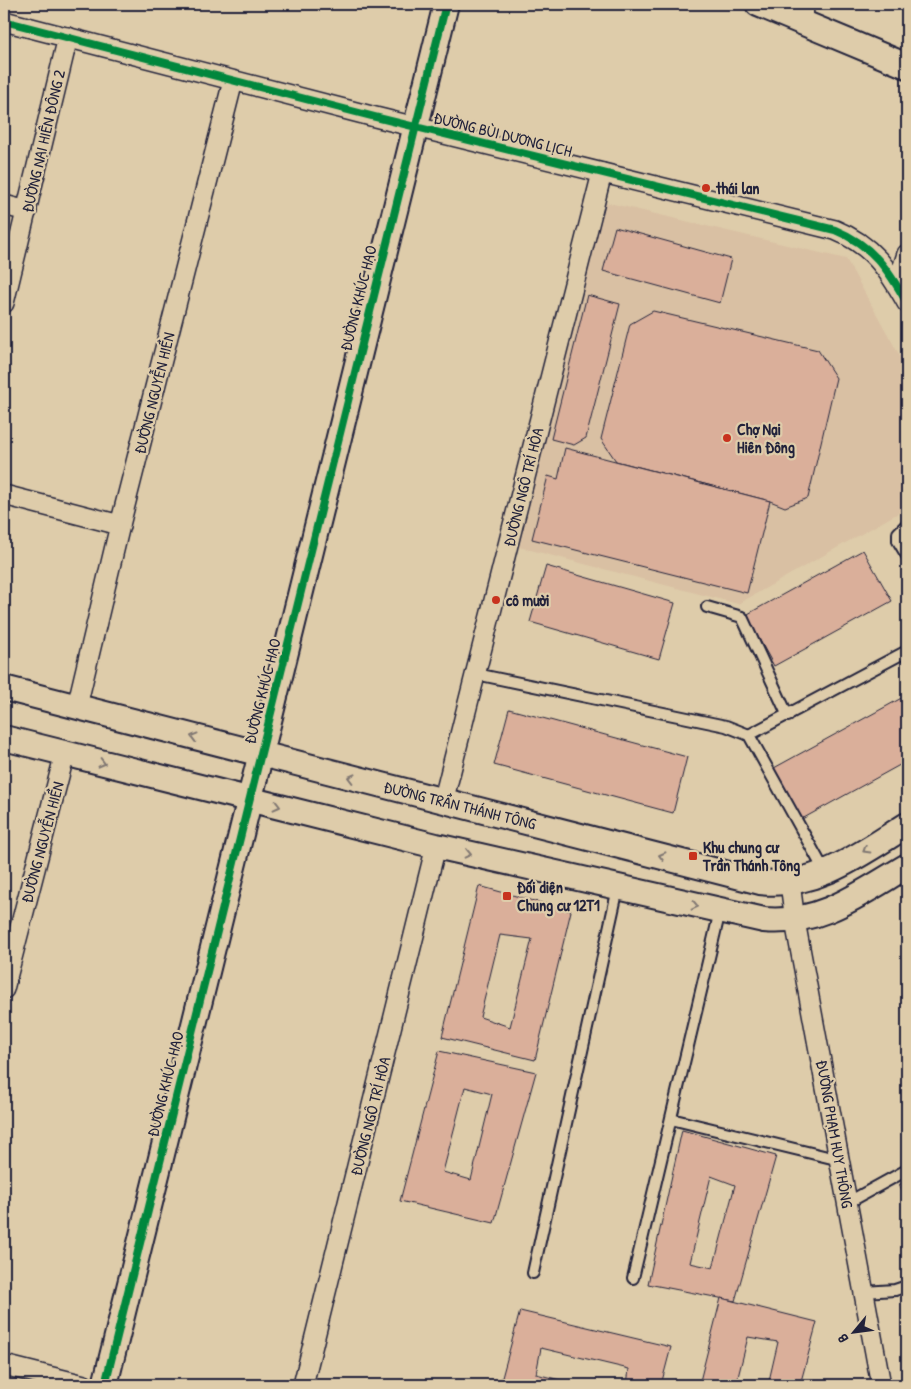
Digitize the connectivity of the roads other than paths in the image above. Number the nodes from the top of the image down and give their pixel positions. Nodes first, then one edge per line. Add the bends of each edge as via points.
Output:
1 (446, 4) edge
2 (758, 4) edge
3 (803, 13) edge
4 (4, 21) edge
5 (68, 36) junction
6 (907, 66) edge
7 (233, 81) junction
8 (415, 126) junction
9 (602, 173) junction
10 (4, 205) edge
11 (27, 211) junction
12 (907, 254) edge
13 (897, 285) junction
14 (4, 303) edge
15 (907, 303) edge
16 (4, 495) edge
17 (120, 524) junction
18 (907, 524) edge
19 (907, 556) edge
20 (707, 607) dead end
21 (907, 651) edge
22 (476, 674) junction
23 (4, 688) edge
24 (77, 706) junction
25 (788, 716) junction
26 (749, 735) junction
27 (4, 738) edge
28 (65, 753) junction
29 (260, 754) junction
30 (249, 798) junction
31 (443, 802) junction
32 (907, 825) edge
33 (436, 846) junction
34 (907, 866) edge
35 (826, 873) junction
36 (790, 883) junction
37 (618, 888) junction
38 (720, 911) junction
39 (795, 921) junction
40 (11, 929) edge
41 (4, 989) edge
42 (671, 1119) junction
43 (840, 1160) junction
44 (907, 1170) edge
45 (848, 1203) junction
46 (533, 1273) dead end
47 (632, 1278) dead end
48 (907, 1286) edge
49 (864, 1292) junction
50 (4, 1365) edge
51 (84, 1385) edge
52 (105, 1385) edge
53 (303, 1385) edge
54 (881, 1385) edge

1 - 8 street, ĐƯỜNG KHÚC HẠO
2 - 3 street
3 - 6 street
4 - 5 street, ĐƯỜNG BÙI DƯƠNG LỊCH
5 - 7 street, ĐƯỜNG BÙI DƯƠNG LỊCH
5 - 11 street, ĐƯỜNG NẠI HIÊN ĐÔNG 2
7 - 8 street, ĐƯỜNG BÙI DƯƠNG LỊCH
7 - 17 street, ĐƯỜNG NGUYỄN HIỀN
8 - 9 street, ĐƯỜNG BÙI DƯƠNG LỊCH
8 - 29 street, ĐƯỜNG KHÚC HẠO
9 - 13 street, ĐƯỜNG BÙI DƯƠNG LỊCH via 834,230 869,249
9 - 22 street, ĐƯỜNG NGÔ TRÍ HÒA
10 - 11 street
11 - 14 street, ĐƯỜNG NẠI HIÊN ĐÔNG 2
12 - 13 street
13 - 15 street, ĐƯỜNG BÙI DƯƠNG LỊCH
16 - 17 street
17 - 24 street, ĐƯỜNG NGUYỄN HIỀN
18 - 19 lane via 898,532 898,541
20 - 25 lane via 742,616
21 - 25 lane
22 - 26 lane via 726,726
22 - 31 street, ĐƯỜNG NGÔ TRÍ HÒA
23 - 24 street, ĐƯỜNG TRẦN THÁNH TÔNG
29 -> 24 street, ĐƯỜNG TRẦN THÁNH TÔNG
25 - 26 lane
26 - 35 lane
27 - 28 street
28 -> 30 street
28 - 40 street, ĐƯỜNG NGUYỄN HIỀN
29 - 30 street, ĐƯỜNG KHÚC HẠO
31 -> 29 street, ĐƯỜNG TRẦN THÁNH TÔNG
30 -> 33 street
30 - 52 street, ĐƯỜNG KHÚC HẠO
36 -> 31 street, ĐƯỜNG TRẦN THÁNH TÔNG via 760,882
32 -> 35 street, ĐƯỜNG TRẦN THÁNH TÔNG
33 -> 37 street
33 - 53 street, ĐƯỜNG NGÔ TRÍ HÒA
34 - 39 street via 830,910
35 - 36 street, ĐƯỜNG TRẦN THÁNH TÔNG
36 - 39 street, ĐƯỜNG PHẠM HUY THÔNG
37 -> 38 street
37 - 46 lane
38 - 39 street via 764,920
38 - 42 lane
39 - 43 street, ĐƯỜNG PHẠM HUY THÔNG
40 - 41 street, ĐƯỜNG NGUYỄN HIỀN
42 - 43 lane
42 - 47 lane
43 - 45 street, ĐƯỜNG PHẠM HUY THÔNG
44 - 45 lane
45 - 49 street, ĐƯỜNG PHẠM HUY THÔNG
48 - 49 lane
49 - 54 street, ĐƯỜNG PHẠM HUY THÔNG
50 - 51 street

